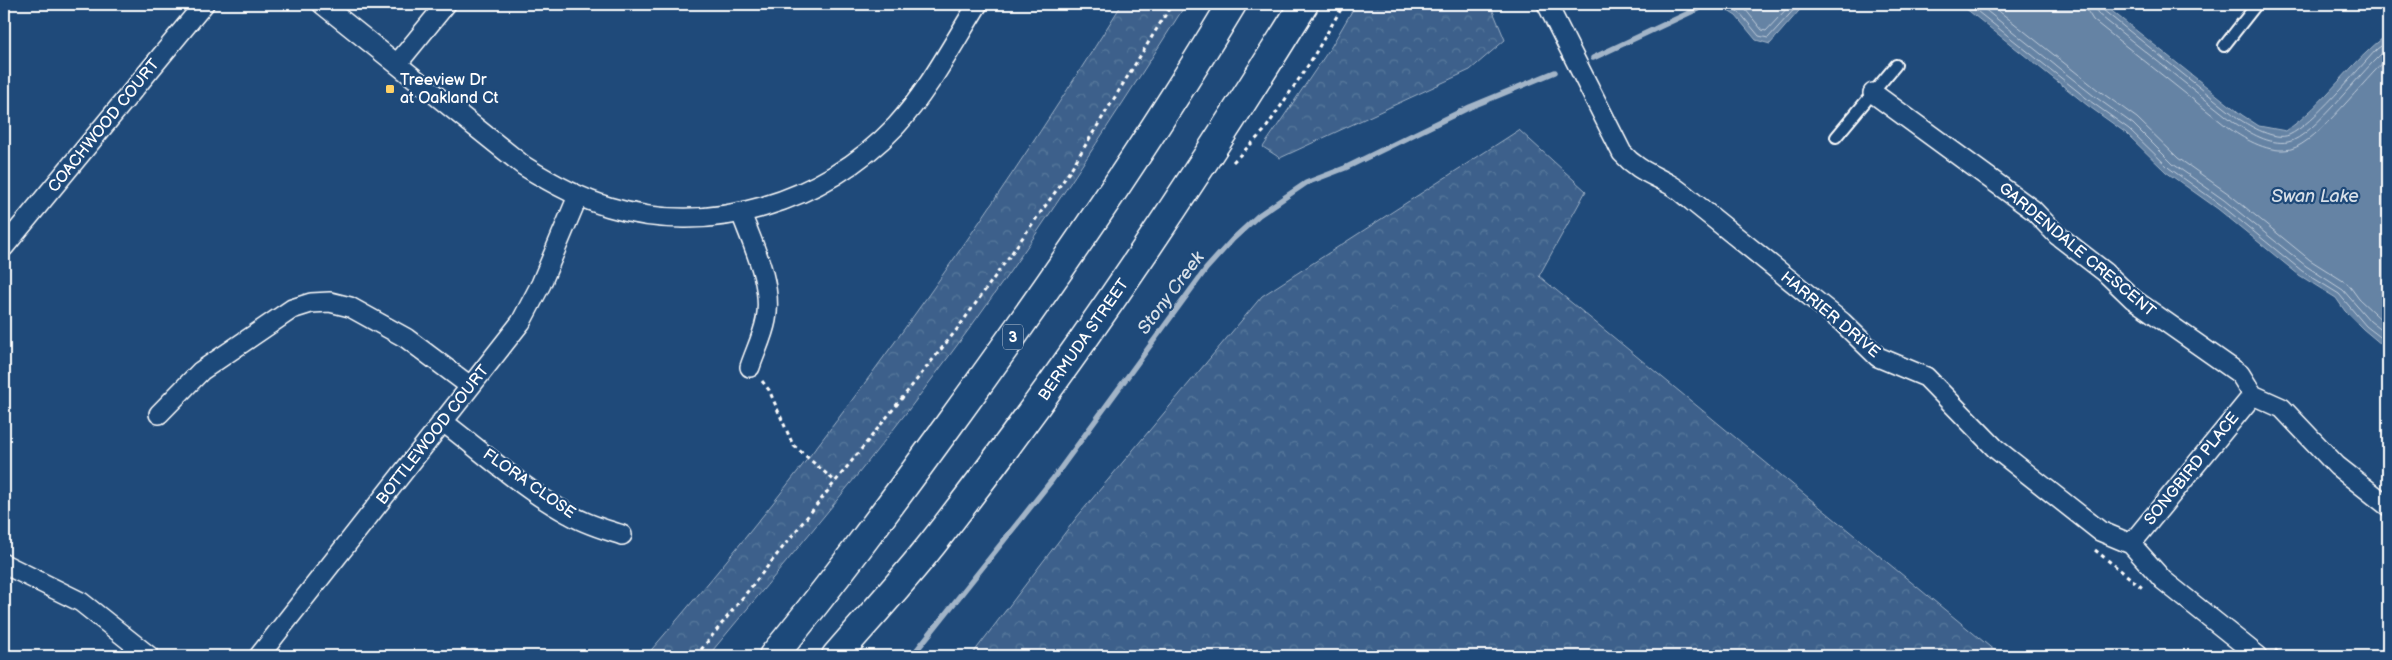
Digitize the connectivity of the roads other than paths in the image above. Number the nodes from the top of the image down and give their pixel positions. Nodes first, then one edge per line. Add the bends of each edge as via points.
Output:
1 (204, 4) edge
2 (322, 4) edge
3 (446, 4) edge
4 (978, 4) edge
5 (1232, 4) edge
6 (1304, 4) edge
7 (1547, 4) edge
8 (2257, 4) edge
9 (2224, 46) dead end
10 (397, 64) junction
11 (1896, 65) dead end
12 (1873, 93) junction
13 (1836, 137) dead end
14 (578, 196) junction
15 (741, 213) junction
16 (4, 247) edge
17 (750, 367) road end
18 (470, 386) junction
19 (2253, 395) junction
20 (159, 414) dead end
21 (442, 421) junction
22 (2388, 506) edge
23 (622, 535) dead end
24 (2132, 544) junction
25 (4, 564) edge
26 (150, 656) edge
27 (260, 656) edge
28 (773, 656) edge
29 (836, 656) edge
30 (2258, 656) edge

1 - 16 street, COACHWOOD COURT
2 - 10 street
3 - 10 street
4 - 15 street via 909,109 876,145 838,174 803,193
5 - 28 main road, 3 via 1153,131 1008,344 841,570
6 - 29 main road, BERMUDA STREET via 1167,220 1087,336 932,544
7 - 24 street, HARRIER DRIVE via 1622,153 1632,164 1692,201 1842,322 1878,357 1926,377 1996,449 2100,531
8 - 9 lane
10 - 14 street via 524,166
11 - 12 lane
12 - 13 lane
12 - 19 street, GARDENDALE CRESCENT via 2034,210 2057,235 2133,299 2240,374
14 - 15 street via 611,208 651,216 710,218
14 - 18 street, BOTTLEWOOD COURT via 531,304 507,342
15 - 17 street via 762,268 768,304
18 - 20 street via 406,338 350,307 330,302 311,303 292,309 202,371
18 - 21 street, BOTTLEWOOD COURT
19 - 22 street via 2282,408 2337,466
19 - 24 street, SONGBIRD PLACE
21 - 23 street, FLORA CLOSE via 569,515
21 - 27 street, BOTTLEWOOD COURT
24 - 30 street, HARRIER DRIVE via 2163,580
25 - 26 street via 81,602

